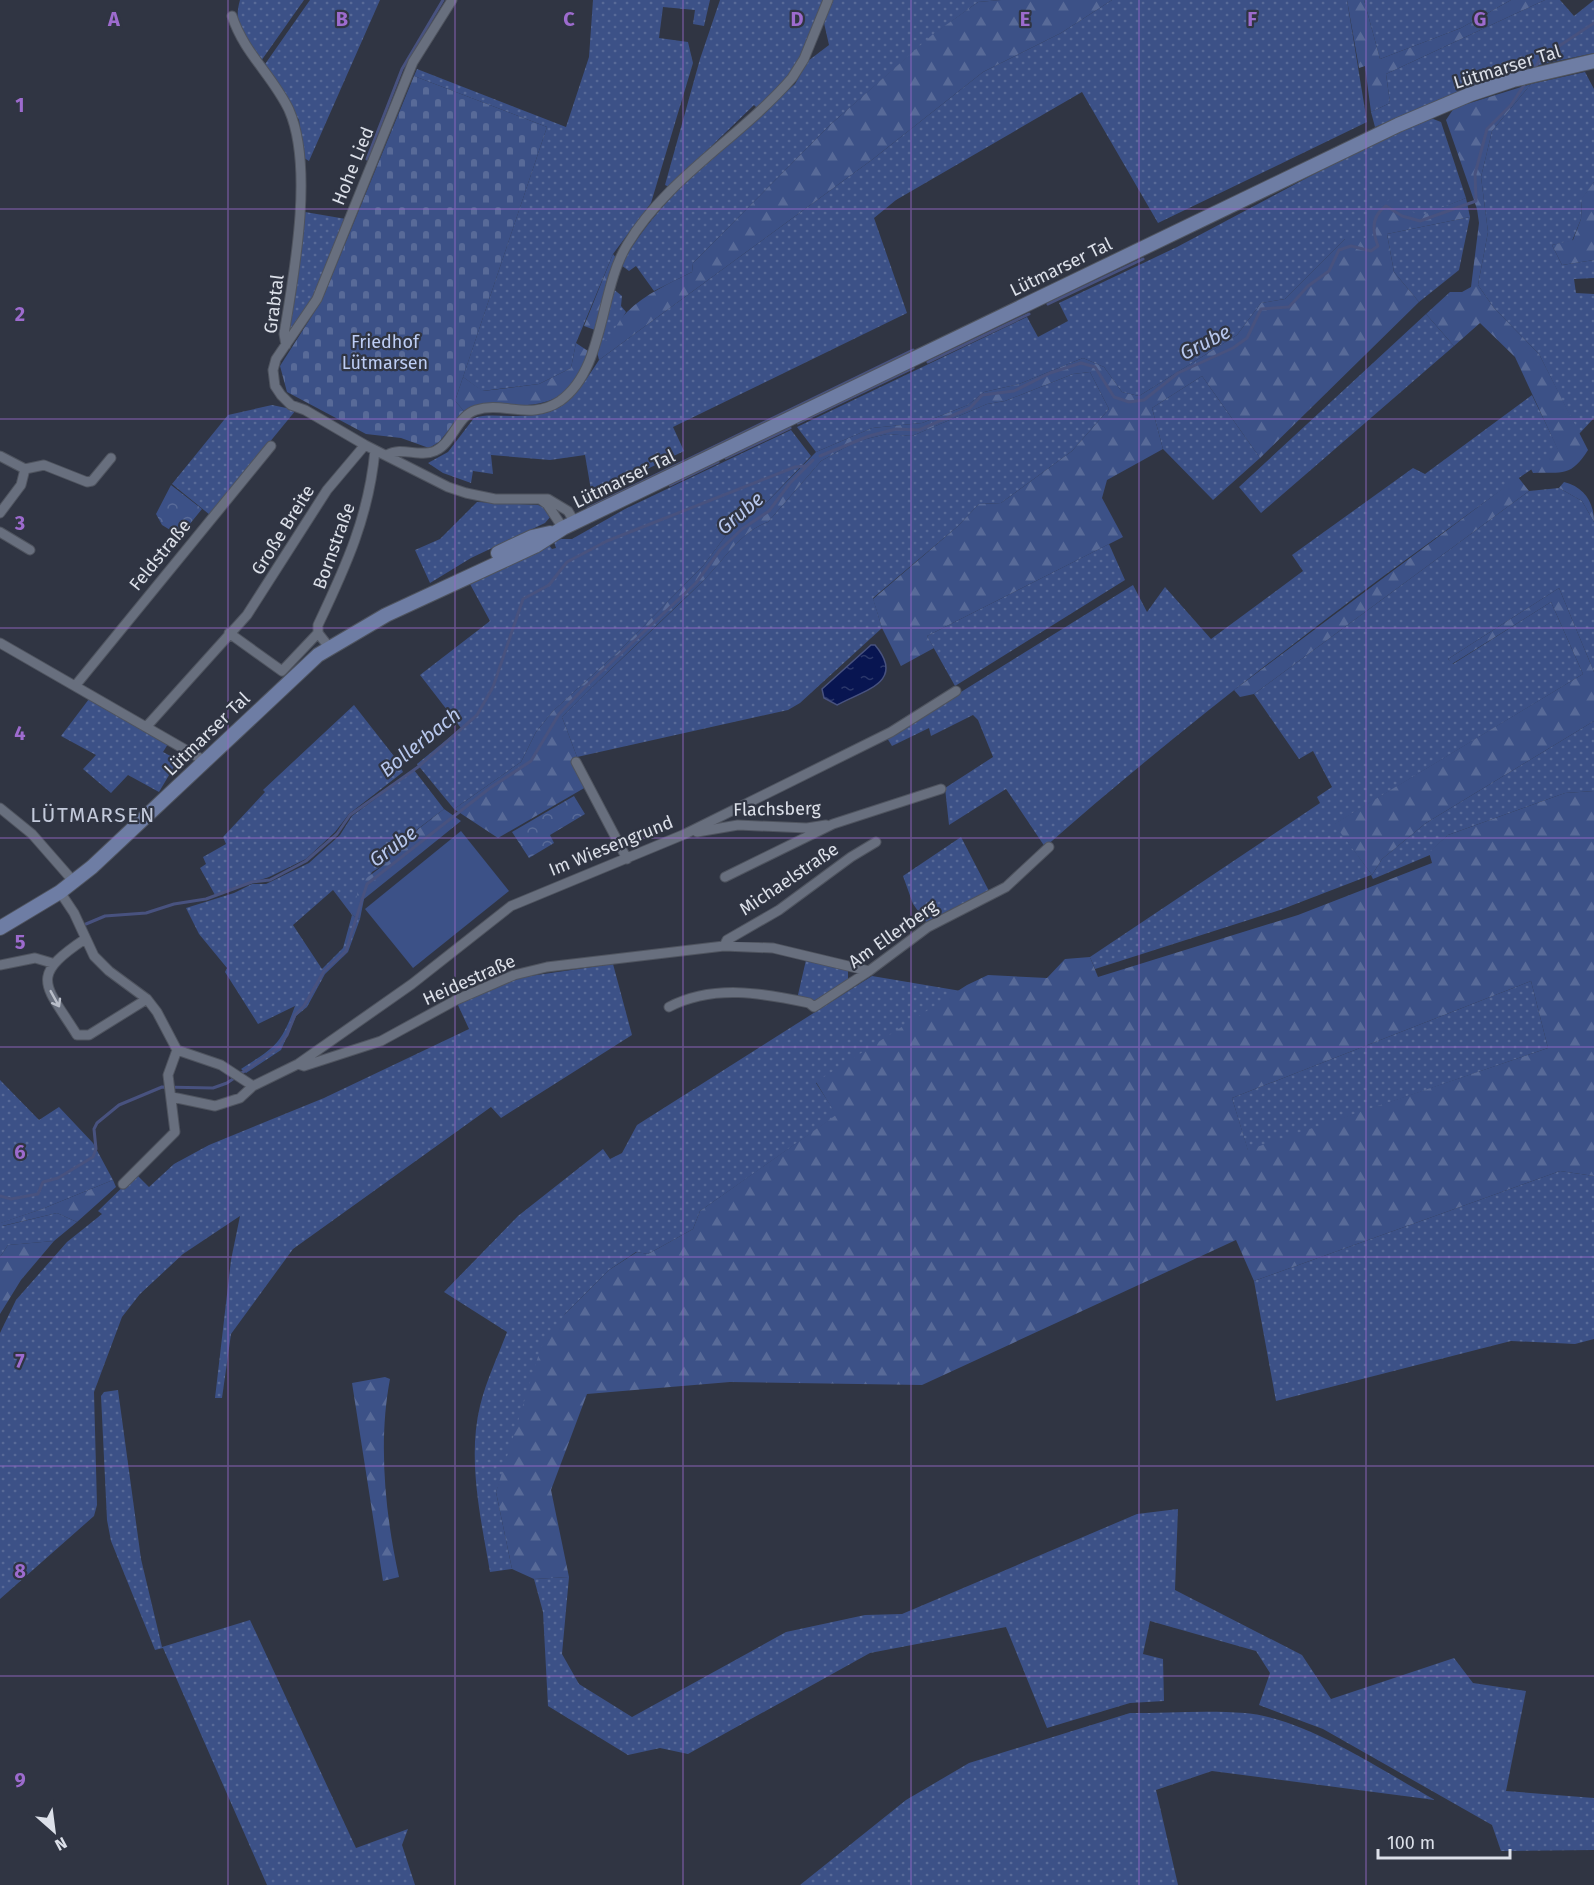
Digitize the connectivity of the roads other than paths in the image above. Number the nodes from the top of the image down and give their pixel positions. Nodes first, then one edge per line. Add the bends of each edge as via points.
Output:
1 (452, 0) edge
2 (828, 0) edge
3 (232, 16) dead end
4 (1594, 61) edge
5 (286, 345) junction
6 (365, 445) junction
7 (270, 446) dead end
8 (375, 450) junction
9 (387, 455) junction
10 (0, 456) edge
11 (111, 458) dead end
12 (25, 469) junction
13 (0, 513) edge
14 (564, 528) junction
15 (0, 532) edge
16 (30, 550) dead end
17 (230, 633) junction
18 (318, 633) junction
19 (0, 643) edge
20 (329, 647) junction
21 (75, 686) junction
22 (956, 691) dead end
23 (147, 726) junction
24 (205, 761) junction
25 (576, 762) dead end
26 (941, 789) dead end
27 (0, 808) edge
28 (833, 824) junction
29 (686, 834) junction
30 (876, 842) dead end
31 (1049, 848) dead end
32 (627, 860) junction
33 (725, 877) dead end
34 (74, 882) junction
35 (60, 892) junction
36 (0, 928) edge
37 (85, 939) junction
38 (724, 946) junction
39 (52, 963) junction
40 (0, 965) edge
41 (869, 971) junction
42 (147, 999) junction
43 (669, 1007) dead end
44 (177, 1050) junction
45 (298, 1064) junction
46 (253, 1086) junction
47 (172, 1094) junction
48 (123, 1184) dead end

1 - 5 street, Hohe Lied via 413,62 317,299
2 - 9 street via 792,78 663,199 628,244 611,279 592,354 568,394 551,406 536,410 478,409 464,418 437,450 424,455 395,451
3 - 5 street, Grabtal via 239,36 288,108 298,144 299,206 284,334
4 - 14 main road, Lütmarser Tal via 1471,94 1368,139
5 - 6 street, Grabtal via 273,370 281,395 291,405 314,414
6 - 8 street, Grabtal
6 - 17 street, Große Breite via 327,490 272,579
7 - 21 street, Feldstraße
8 - 9 street, Grabtal
8 - 18 street, Bornstraße via 365,516
9 - 14 street, Grabtal via 448,488 466,493 495,499 557,502 568,511
10 - 12 street
11 - 12 street via 87,482 44,465
12 - 13 street via 21,485
14 - 20 main road, Lütmarser Tal via 532,537 482,561
15 - 16 street
17 - 18 street via 282,671
17 - 23 street, Große Breite
18 - 20 street
19 - 21 street
20 - 24 main road, Lütmarser Tal
21 - 23 street
22 - 29 street, Im Wiesengrund via 891,732
23 - 24 street
24 - 34 main road, Lütmarser Tal
25 - 32 street
26 - 28 street, Flachsberg
27 - 34 street via 32,834
28 - 29 street, Flachsberg via 807,828 738,825
28 - 33 street, Flachsberg
29 - 32 street, Im Wiesengrund
30 - 38 street, Michaelstraße via 779,910 726,940
31 - 41 street, Am Ellerberg via 1006,887 928,927
32 - 45 street, Im Wiesengrund via 511,906 412,984
34 - 35 main road, Lütmarser Tal
35 - 36 main road
35 - 37 street
37 - 39 street
37 - 42 street via 109,971
38 - 41 street, Heidestraße via 773,948
38 - 45 street, Heidestraße via 514,975 456,1000 381,1041 304,1066
39 - 40 street via 35,958
39 -> 42 street via 47,978 52,995 82,1037
41 - 43 street, Am Ellerberg via 814,1007 762,993 688,998
42 - 44 street
44 - 46 street via 233,1071
44 - 47 street via 169,1068
45 - 46 street, Heidestraße
46 - 47 street, Heidestraße via 240,1098 215,1106
47 - 48 street via 174,1132

